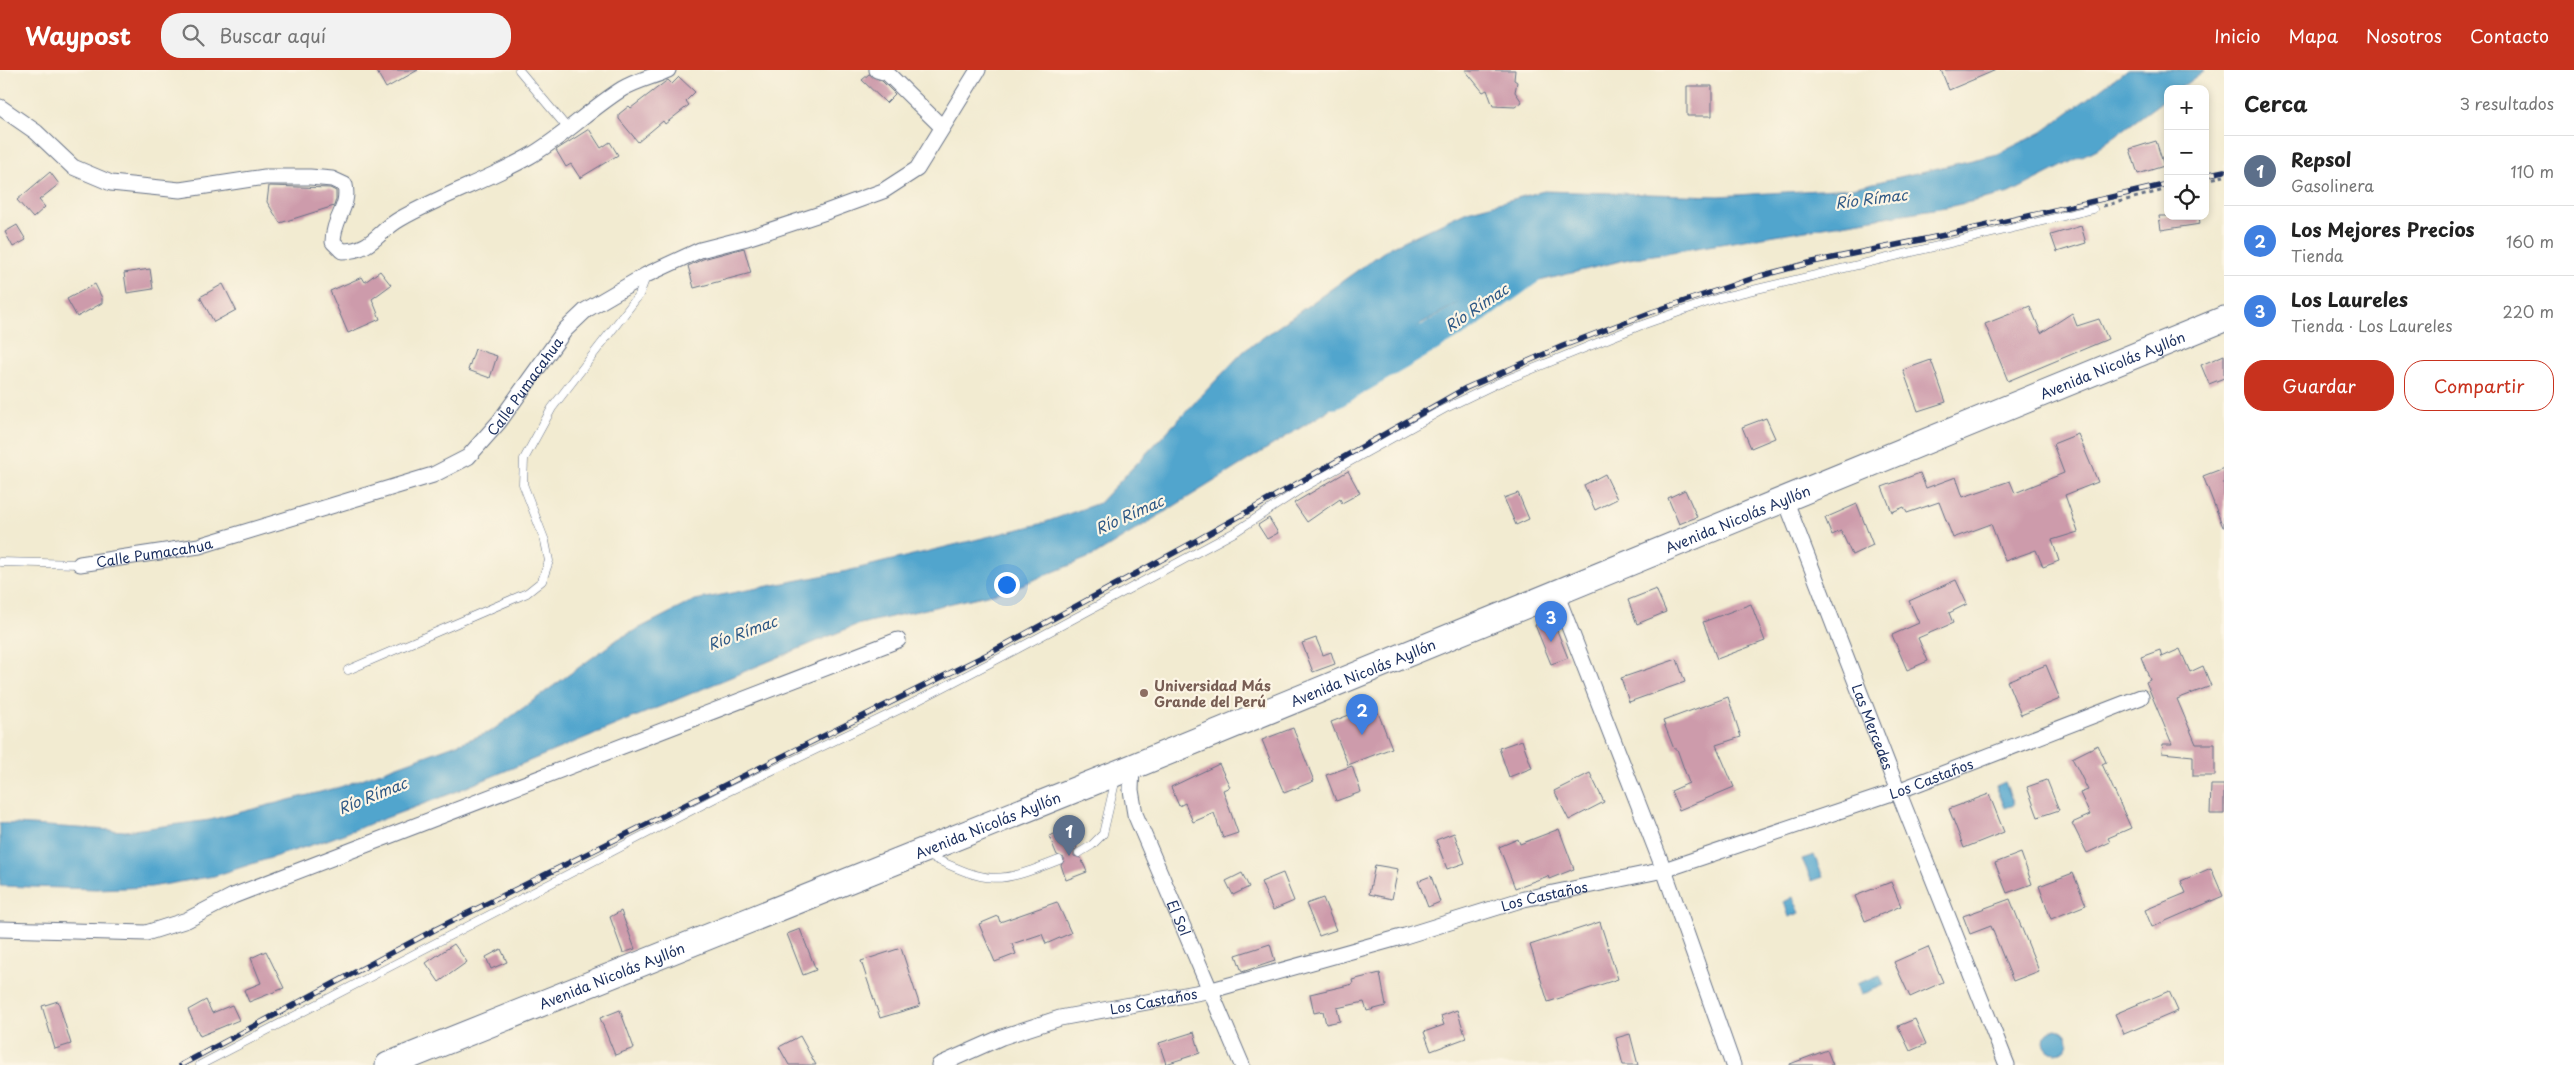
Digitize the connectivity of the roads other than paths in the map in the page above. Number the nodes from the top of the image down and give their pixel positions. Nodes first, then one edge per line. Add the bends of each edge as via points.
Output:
1 (519, 70) edge
2 (668, 70) edge
3 (877, 70) edge
4 (978, 70) edge
5 (0, 107) edge
6 (942, 127) junction
7 (570, 130) junction
8 (2094, 209) road end
9 (646, 275) junction
10 (2224, 320) edge
11 (1785, 500) junction
12 (0, 562) edge
13 (80, 564) joint
14 (1556, 593) junction
15 (898, 640) dead end
16 (348, 670) dead end
17 (2140, 698) dead end
18 (1124, 770) junction
19 (1898, 791) junction
20 (920, 852) junction
21 (1079, 853) dead end
22 (1058, 860) dead end
23 (1664, 870) junction
24 (0, 929) edge
25 (1212, 990) junction
26 (200, 1065) edge
27 (388, 1065) edge
28 (939, 1065) edge
29 (1242, 1065) edge
30 (1733, 1065) edge
31 (2007, 1065) edge

1 - 7 lane
2 - 7 street via 640,79 621,90
3 - 6 street via 887,73
4 - 6 street, Calle Pumacahua
5 - 7 street via 36,132 73,167 111,183 180,190 265,177 332,178 345,185 348,198 333,229 333,242 342,251 355,251 367,246 398,220 530,156
6 - 9 street, Calle Pumacahua via 917,169 882,191 755,235 700,250
8 - 26 lane via 1719,298 1639,326 1498,383 1444,409 1304,487 1235,532 1019,648 699,807
9 - 13 street, Calle Pumacahua via 586,310 565,330 499,422 468,457 442,470 199,546
9 - 16 lane via 639,295 552,408 524,459 523,484 549,560 542,581 527,593
10 - 11 highway, Avenida Nicolás Ayllón
11 - 14 highway, Avenida Nicolás Ayllón
11 - 19 street, Las Mercedes
12 - 13 lane, Calle Pumacahua
14 - 18 highway, Avenida Nicolás Ayllón
14 - 23 street
15 - 24 street via 233,896 187,920 146,933
17 - 19 street, Los Castaños
18 - 20 highway, Avenida Nicolás Ayllón
18 - 21 lane via 1103,834
18 - 25 street, El Sol via 1135,814
19 - 23 street, Los Castaños
19 - 31 street, Las Mercedes
20 - 22 lane via 974,876 995,880 1016,876
20 - 27 highway, Avenida Nicolás Ayllón
23 - 25 street, Los Castaños via 1524,898 1405,936
23 - 30 street
25 - 28 street, Los Castaños via 1060,1018 1002,1037
25 - 29 street, El Sol

